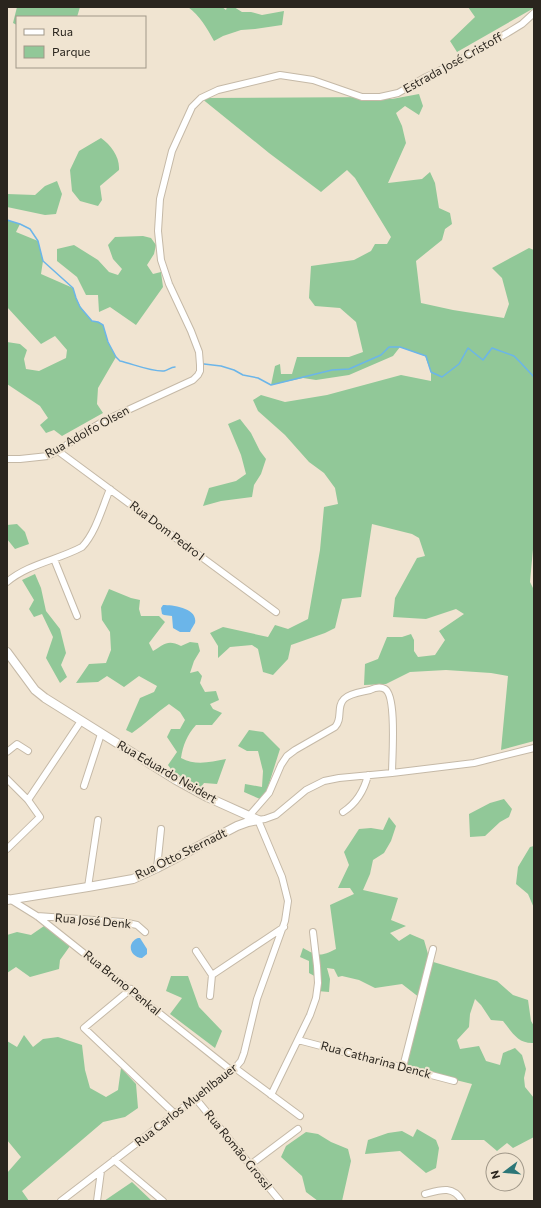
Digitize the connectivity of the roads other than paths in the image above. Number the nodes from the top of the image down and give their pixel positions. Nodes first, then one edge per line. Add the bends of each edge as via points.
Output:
1 (534, 13) edge
2 (187, 383) joint
3 (58, 451) junction
4 (7, 459) edge
5 (110, 489) junction
6 (54, 559) junction
7 (7, 582) edge
8 (276, 612) dead end
9 (77, 616) dead end
10 (7, 652) edge
11 (81, 721) junction
12 (101, 734) junction
13 (534, 748) edge
14 (28, 751) dead end
15 (7, 752) edge
16 (392, 773) junction
17 (368, 775) junction
18 (7, 779) edge
19 (84, 786) dead end
20 (28, 800) junction
21 (343, 812) dead end
22 (249, 816) junction
23 (98, 820) dead end
24 (258, 820) junction
25 (161, 829) dead end
26 (7, 849) edge
27 (157, 868) junction
28 (88, 887) junction
29 (8, 899) edge
30 (37, 916) junction
31 (284, 927) junction
32 (145, 932) dead end
33 (313, 932) dead end
34 (432, 949) dead end
35 (196, 951) dead end
36 (212, 975) junction
37 (131, 989) junction
38 (210, 996) dead end
39 (298, 1040) junction
40 (403, 1067) junction
41 (233, 1070) junction
42 (454, 1080) dead end
43 (271, 1095) junction
44 (196, 1099) junction
45 (175, 1114) junction
46 (300, 1116) dead end
47 (298, 1129) dead end
48 (114, 1160) junction
49 (250, 1165) junction
50 (101, 1171) junction
51 (425, 1194) dead end
52 (61, 1201) edge
53 (97, 1201) edge
54 (163, 1201) edge
55 (280, 1201) edge
56 (462, 1201) edge

1 - 2 street, Estrada José Cristoff via 522,24 455,64 398,93 362,97 313,80 280,75 218,90 200,98 192,107 172,151 160,199 158,231 161,260 168,284 199,352 198,374
2 - 3 street, Rua Adolfo Olsen via 99,424
3 - 4 street, Rua Adolfo Olsen via 42,457
3 - 5 street, Rua Dom Pedro I
5 - 6 street via 85,544
5 - 8 street, Rua Dom Pedro I
6 - 7 street via 18,574
6 - 9 street
10 - 11 main road, Rua Eduardo Neidert via 40,695
11 - 12 main road, Rua Eduardo Neidert
11 - 20 street
12 - 19 street
12 - 22 main road, Rua Eduardo Neidert via 190,788
13 - 16 street via 474,763
14 - 15 street via 17,744
16 - 17 street
16 - 22 street via 391,698 385,689 379,687 343,700 337,725 287,756 269,793
17 - 21 street via 362,793
17 - 24 street via 324,781 306,790 276,815
18 - 20 street
20 - 26 street via 40,817
22 - 24 main road, Rua Eduardo Neidert
23 - 28 street
24 - 27 main road, Rua Otto Sternadt via 237,826
24 - 31 street, Rua Carlos Muehlbauer via 287,894 288,908
25 - 27 street
27 - 28 main road, Rua Otto Sternadt via 133,879
28 - 29 main road, Rua Otto Sternadt
29 - 30 street, Rua Bruno Penkal
30 - 32 street, Rua José Denk via 129,923 137,925
30 - 37 street, Rua Bruno Penkal
31 - 36 street
31 - 41 street, Rua Carlos Muehlbauer via 257,1000 243,1057
33 - 39 street via 317,991 312,1010
34 - 40 street
35 - 36 street
36 - 38 street
37 - 41 street, Rua Bruno Penkal
37 - 45 street via 84,1028
39 - 40 street, Rua Catharina Denck
39 - 43 street
40 - 42 street, Rua Catharina Denck
41 - 43 street, Rua Bruno Penkal
41 - 44 street, Rua Carlos Muehlbauer
43 - 46 street, Rua Bruno Penkal
44 - 45 street, Rua Carlos Muehlbauer
44 - 49 street, Rua Romão Grossl
45 - 48 street, Rua Carlos Muehlbauer
47 - 49 street
48 - 50 street, Rua Carlos Muehlbauer
48 - 54 street
49 - 55 street, Rua Romão Grossl
50 - 52 street, Rua Carlos Muehlbauer
50 - 53 street
51 - 56 street via 450,1190

